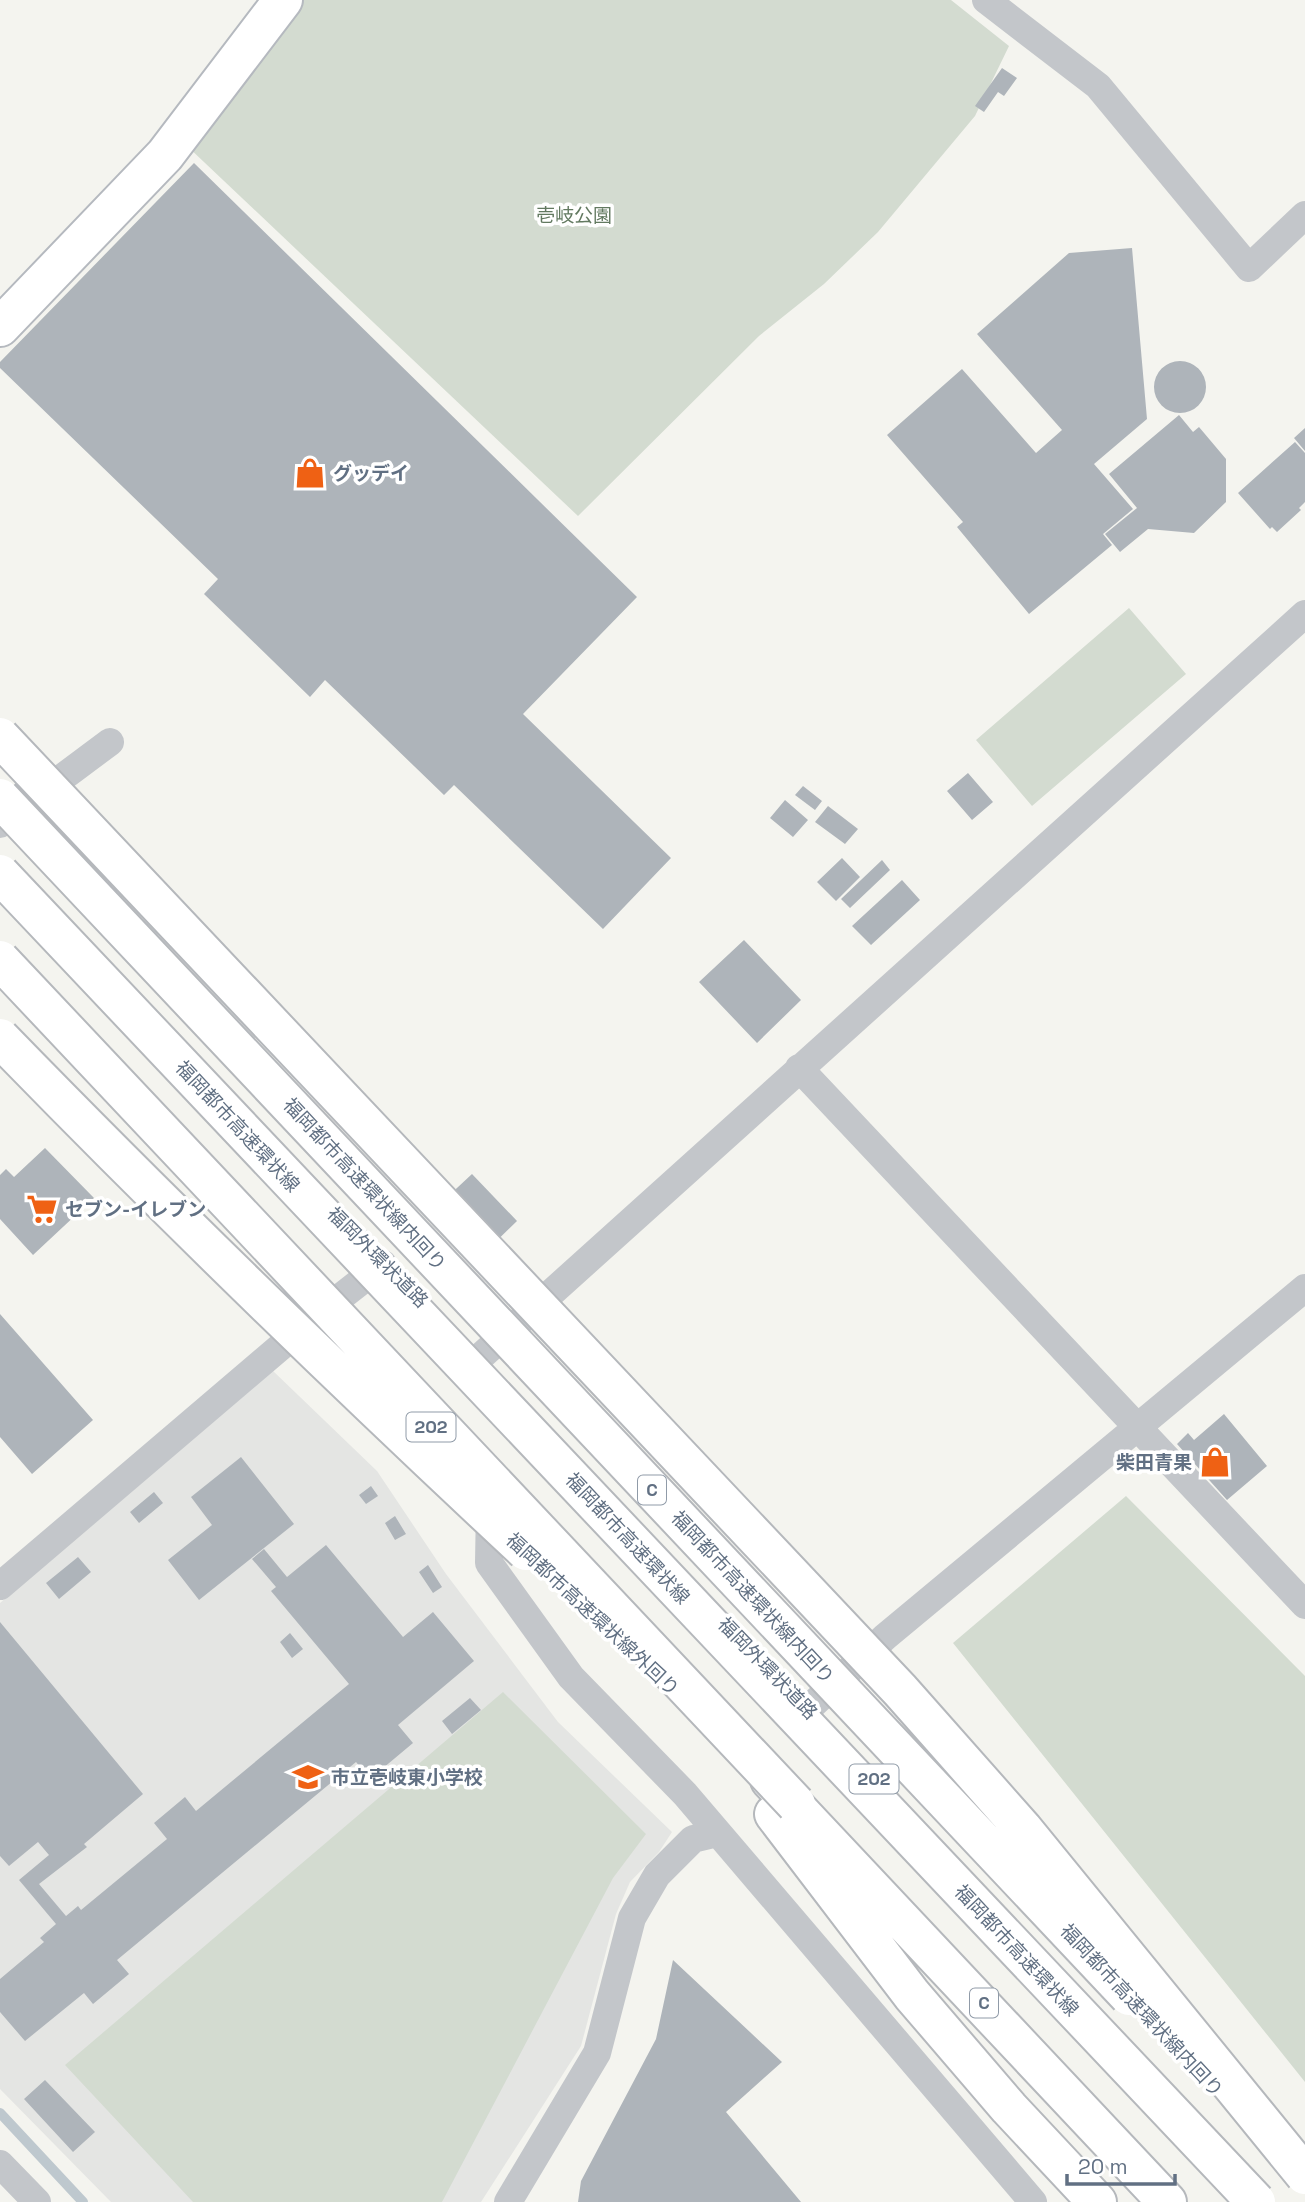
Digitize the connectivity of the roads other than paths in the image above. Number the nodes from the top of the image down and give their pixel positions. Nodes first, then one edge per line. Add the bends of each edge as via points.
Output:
1 (283, 0) edge
2 (986, 0) edge
3 (1305, 215) edge
4 (0, 327) edge
5 (1305, 614) edge
6 (0, 737) edge
7 (110, 742) dead end
8 (0, 798) edge
9 (0, 824) edge
10 (0, 872) edge
11 (0, 950) edge
12 (0, 960) edge
13 (0, 1038) edge
14 (799, 1068) junction
15 (383, 1264) junction
16 (1305, 1289) edge
17 (319, 1314) junction
18 (479, 1358) junction
19 (1137, 1428) junction
20 (491, 1487) junction
21 (0, 1586) edge
22 (1305, 1605) edge
23 (645, 1645) junction
24 (809, 1709) junction
25 (796, 1804) junction
26 (718, 1833) junction
27 (0, 2164) edge
28 (1305, 2175) edge
29 (1305, 2183) edge
30 (37, 2202) edge
31 (508, 2202) edge
32 (1033, 2202) edge
33 (1097, 2202) edge
34 (1167, 2202) edge
35 (1173, 2202) edge
36 (1256, 2202) edge
37 (1266, 2202) edge

1 - 4 main road via 165,155
2 - 3 street via 1098,86 1249,268
5 - 14 street
6 - 28 main road, bridge via 900,1690 1023,1829
7 - 9 street
8 - 29 main road, 福岡都市高速環状線内回り / C, bridge
10 - 15 main road, 福岡外環状道路 / 202
10 - 36 main road, 福岡都市高速環状線, bridge
11 - 17 main road, 202 via 232,1222
12 - 25 main road, bridge
13 - 25 main road, 福岡都市高速環状線外回り / C, bridge via 334,1371
14 - 18 street
14 - 19 street
15 - 17 street
15 - 18 main road, 福岡外環状道路 / 202
16 - 19 street
17 - 20 main road, 202
17 - 21 street
18 - 24 main road, 福岡外環状道路 / 202 via 657,1555
19 - 22 street
19 - 24 street via 885,1637
20 - 23 main road, 202
20 - 26 street via 489,1563 571,1677
23 - 33 main road via 912,1995
23 - 34 main road, 202
24 - 37 main road, 福岡外環状道路 / 202
25 - 35 main road, 福岡都市高速環状線外回り / C
26 - 31 street via 693,1839 657,1875 632,1918 597,2053
26 - 32 street
27 - 30 street

